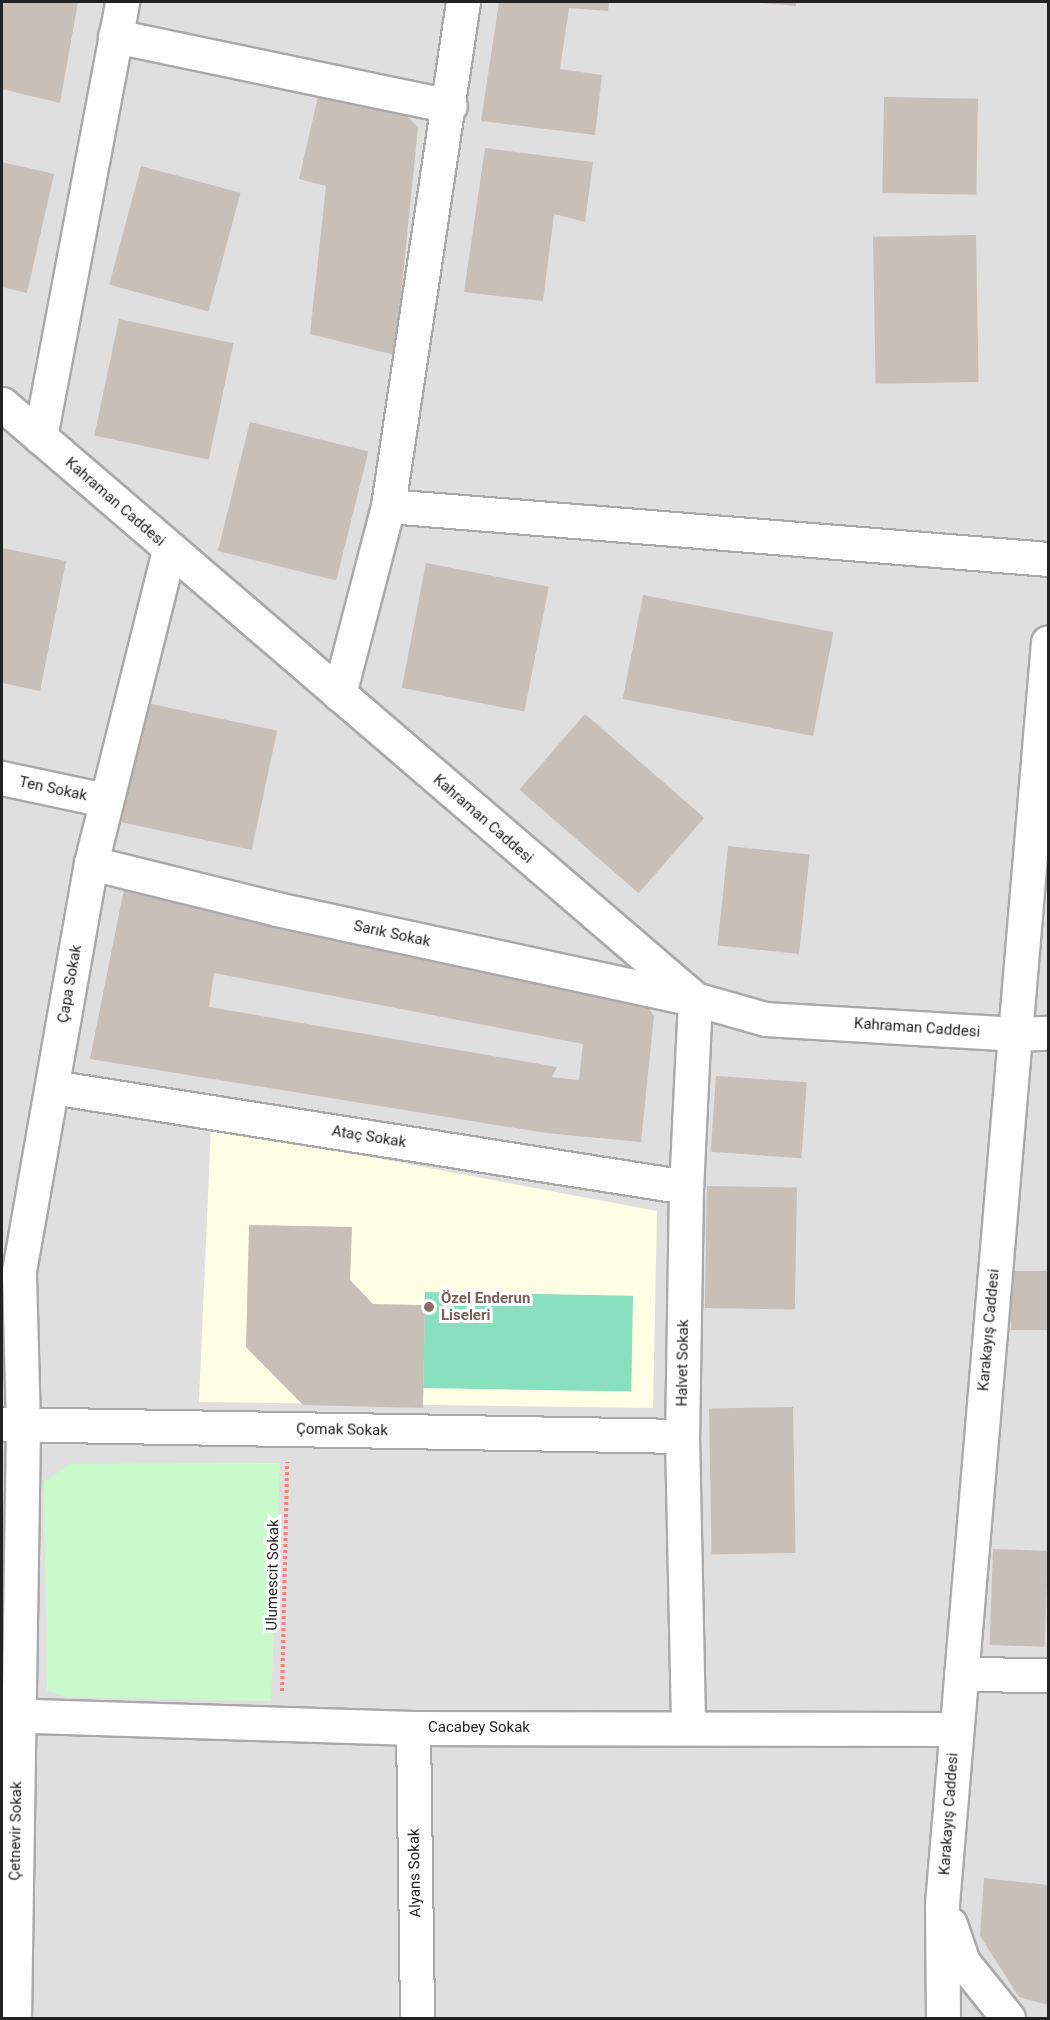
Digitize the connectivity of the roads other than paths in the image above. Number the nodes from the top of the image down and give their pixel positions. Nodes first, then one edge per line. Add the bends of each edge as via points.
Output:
1 (122, 2) edge
2 (464, 2) edge
3 (115, 36) junction
4 (450, 106) junction
5 (2, 404) edge
6 (40, 437) junction
7 (388, 506) junction
8 (169, 549) junction
9 (1048, 559) edge
10 (1048, 642) edge
11 (339, 694) junction
12 (2, 778) edge
13 (1042, 780) edge
14 (105, 800) junction
15 (91, 863) junction
16 (695, 999) junction
17 (1048, 1033) edge
18 (1014, 1034) junction
19 (51, 1087) junction
20 (686, 1187) junction
21 (10, 1269) edge
22 (12, 1425) edge
23 (682, 1436) junction
24 (961, 1674) junction
25 (1048, 1675) edge
26 (9, 1715) edge
27 (688, 1727) junction
28 (413, 1728) junction
29 (956, 1728) junction
30 (942, 1904) junction
31 (14, 2019) edge
32 (417, 2019) edge
33 (943, 2019) edge
34 (1008, 2019) edge

1 - 3 street
2 - 4 street
3 - 4 street
3 - 6 street
4 - 7 street
5 - 6 street, Kahraman Caddesi
6 - 8 street, Kahraman Caddesi
7 - 9 street
7 - 11 street
8 - 11 street, Kahraman Caddesi
8 - 14 street, Çapa Sokak
10 - 13 street, Karakayış Caddesi
11 - 16 street, Kahraman Caddesi
12 - 14 street, Ten Sokak
13 - 18 street, Karakayış Caddesi
14 - 15 street, Çapa Sokak
15 - 16 street, Sarık Sokak via 277,909
15 - 19 street, Çapa Sokak
16 - 18 street, Kahraman Caddesi via 765,1018
16 - 20 street, Halvet Sokak
17 - 18 street, Kahraman Caddesi
18 - 24 street, Karakayış Caddesi
19 - 20 street, Ataç Sokak
19 - 21 street, Çapa Sokak
20 - 23 street, Halvet Sokak
21 - 22 street, Çapa Sokak
22 - 23 street, Çomak Sokak
22 - 26 street, Çetnevir Sokak
23 - 27 street, Halvet Sokak
24 - 25 street
24 - 29 street, Karakayış Caddesi
26 - 28 street, Cacabey Sokak
26 - 31 street, Çetnevir Sokak
27 - 28 street, Cacabey Sokak
27 - 29 street, Cacabey Sokak
28 - 32 street, Alyans Sokak
29 - 30 street, Karakayış Caddesi
30 - 33 street, Karakayış Caddesi
30 - 34 street via 963,1962

